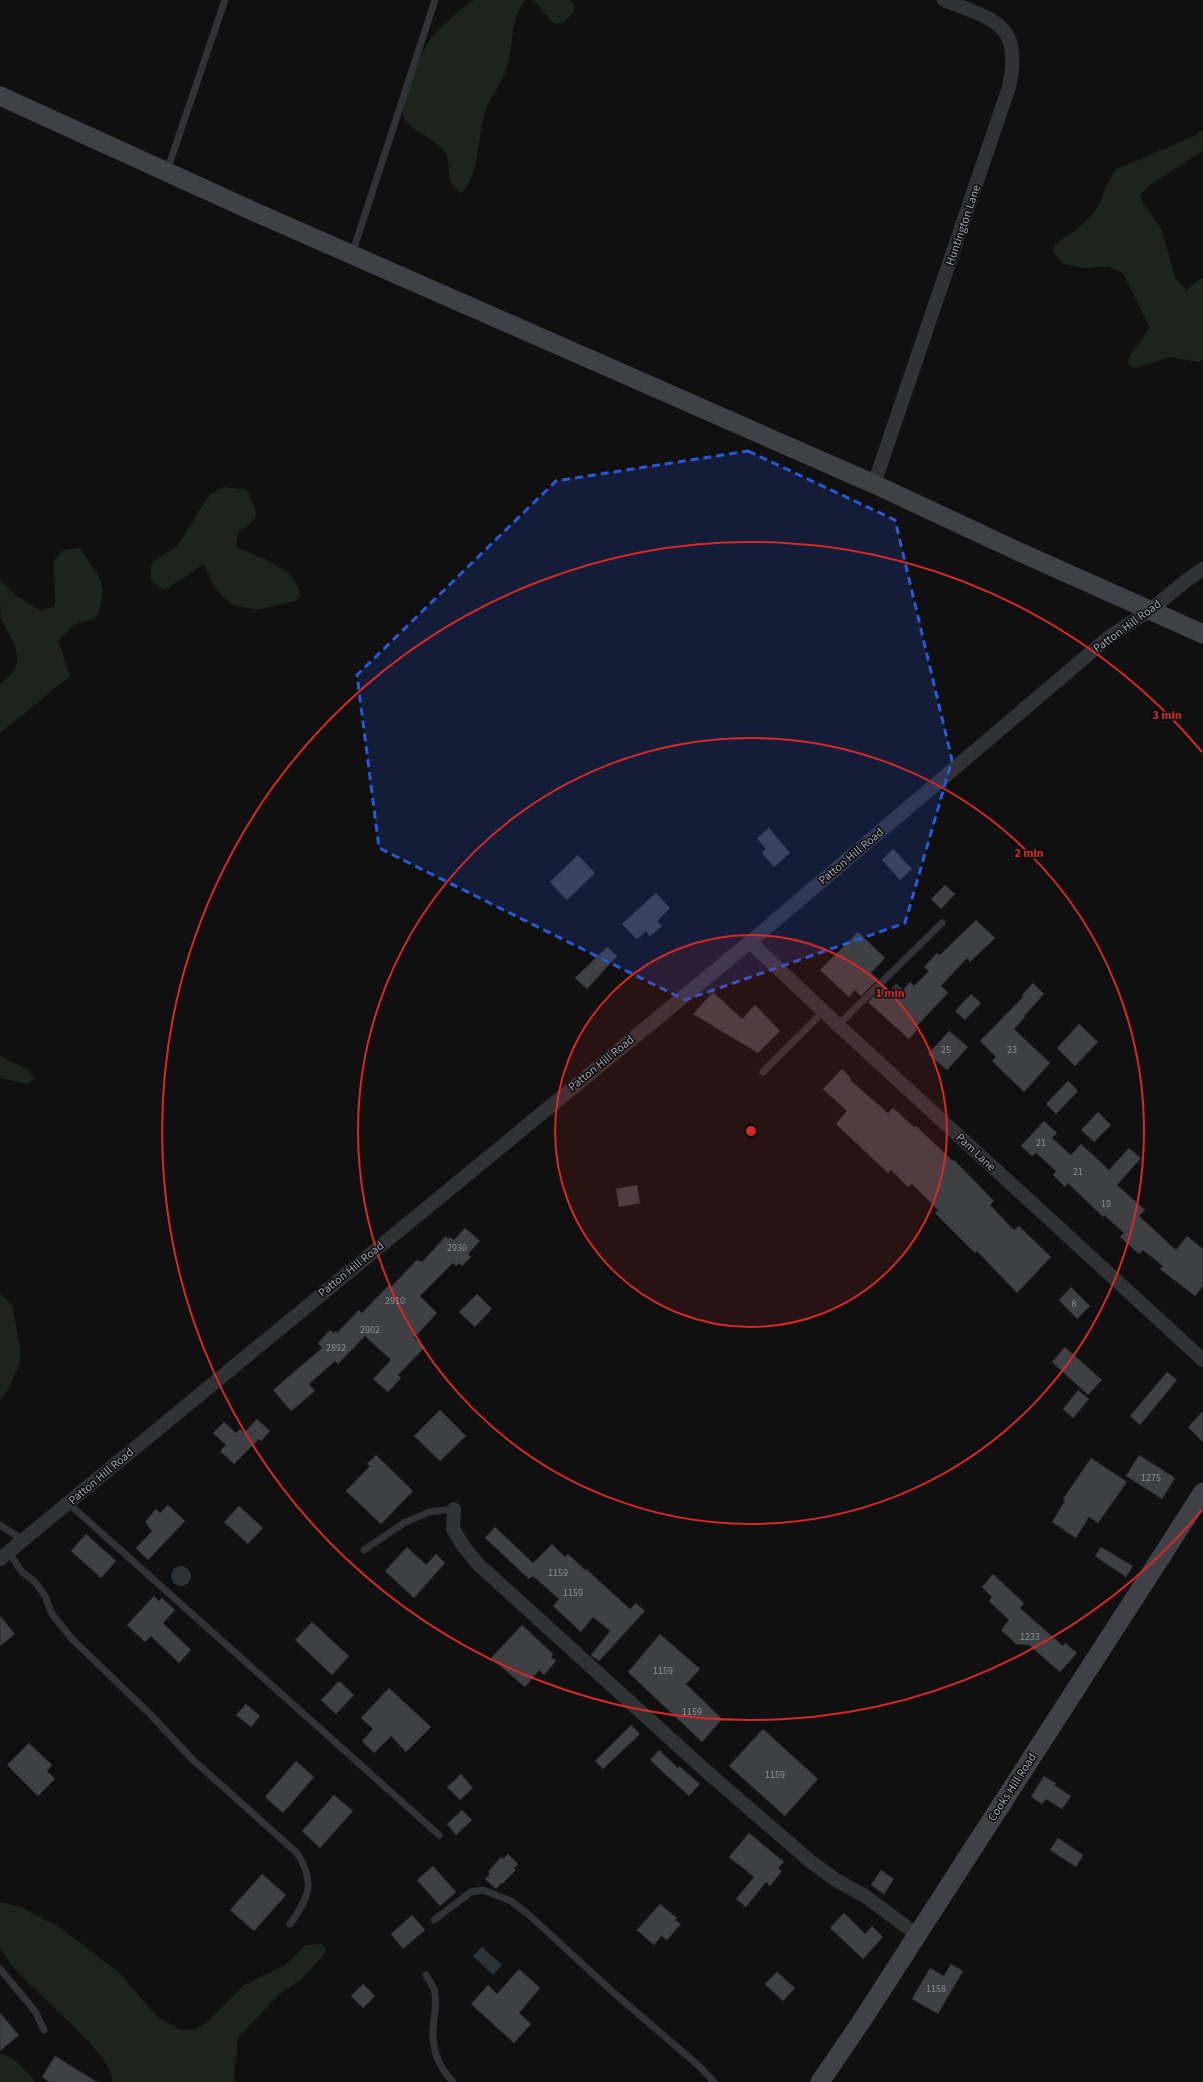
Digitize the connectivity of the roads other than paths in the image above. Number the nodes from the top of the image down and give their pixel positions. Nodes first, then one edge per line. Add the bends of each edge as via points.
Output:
1 (225, 0) edge
2 (435, 0) edge
3 (944, 0) edge
4 (0, 96) edge
5 (166, 171) junction
6 (352, 254) junction
7 (874, 484) junction
8 (1203, 569) edge
9 (1150, 610) junction
10 (1203, 634) edge
11 (942, 923) dead end
12 (750, 942) junction
13 (824, 1011) junction
14 (838, 1025) junction
15 (763, 1072) dead end
16 (1203, 1360) edge
17 (1203, 1492) edge
18 (68, 1504) junction
19 (454, 1509) joint
20 (0, 1525) edge
21 (23, 1540) junction
22 (364, 1550) dead end
23 (4, 1556) edge
24 (439, 1836) dead end
25 (434, 1920) dead end
26 (290, 1924) dead end
27 (916, 1934) junction
28 (0, 1969) edge
29 (426, 1975) dead end
30 (44, 2030) dead end
31 (453, 2082) edge
32 (714, 2082) edge
33 (820, 2082) edge

1 - 5 lane
2 - 6 lane
3 - 7 street, Huntington Lane via 992,19 1003,29 1014,53 1014,67 1010,87
4 - 5 main road
5 - 6 main road
6 - 7 main road
7 - 9 main road
8 - 9 street, Patton Hill Road
9 - 10 main road
9 - 12 street, Patton Hill Road via 1109,637
11 - 14 lane
12 - 13 street, Pam Lane
12 - 18 street, Patton Hill Road
13 - 14 street, Pam Lane
13 - 15 lane
14 - 16 street, Pam Lane
17 - 27 main road, Cooks Hill Road
18 - 21 street, Patton Hill Road
18 - 24 lane
19 - 22 lane via 429,1512 404,1523
19 - 27 street via 453,1529 479,1565 810,1862 865,1896
20 - 21 lane
21 - 23 street, Patton Hill Road
23 - 26 lane via 35,1582 45,1596 52,1614 72,1639 151,1715 191,1758 296,1853 306,1868 308,1884 305,1903
25 - 32 lane via 471,1892 483,1890 511,1901 530,1915
27 - 33 main road, Cooks Hill Road
28 - 30 lane via 35,2011
29 - 31 lane via 434,1989 436,2008 434,2052 442,2070

